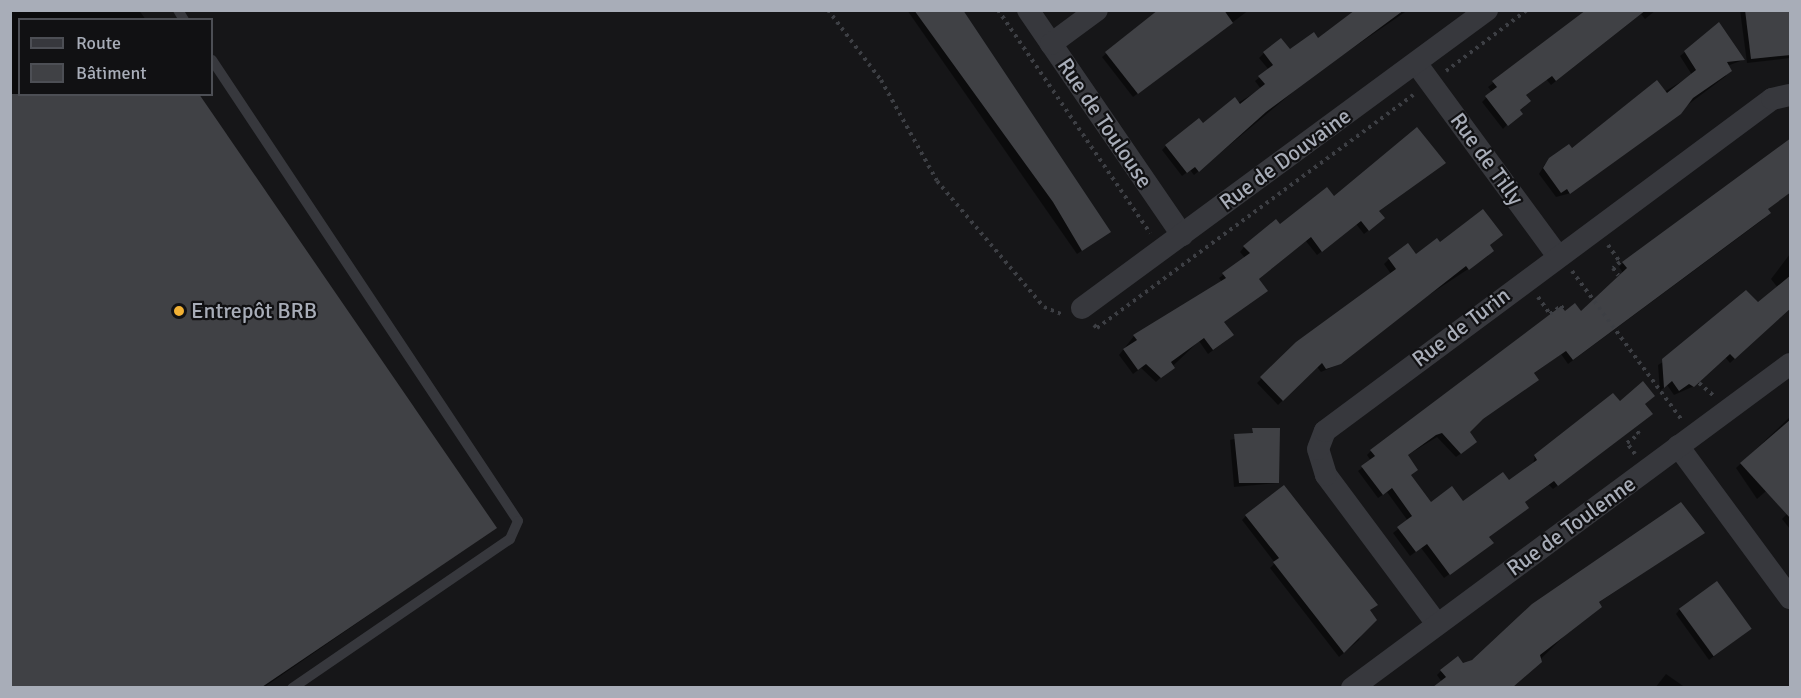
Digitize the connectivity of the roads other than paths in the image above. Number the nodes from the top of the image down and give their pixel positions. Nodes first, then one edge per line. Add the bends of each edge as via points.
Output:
1 (1028, 10) edge
2 (1097, 10) edge
3 (1487, 10) edge
4 (1051, 44) junction
5 (213, 62) edge
6 (1416, 63) junction
7 (1791, 94) edge
8 (1182, 235) junction
9 (1563, 261) junction
10 (1082, 308) road end
11 (1791, 364) edge
12 (1682, 436) junction
13 (1791, 598) edge
14 (1437, 624) junction
15 (292, 687) edge
16 (1352, 687) edge

1 - 4 street, Rue de Toulouse
2 - 4 street
3 - 6 street, Rue de Douvaine
4 - 8 street, Rue de Toulouse
5 - 15 lane via 518,521 510,539
6 - 8 street, Rue de Douvaine
6 - 9 street, Rue de Tilly
7 - 9 street, Rue de Turin via 1772,99 1596,228
8 - 10 street, Rue de Douvaine
9 - 14 street, Rue de Turin via 1526,279 1330,424 1320,439 1319,459 1326,475
11 - 12 street, Rue de Toulenne
12 - 13 street
12 - 14 street, Rue de Toulenne via 1647,470
14 - 16 street, Rue de Toulenne

